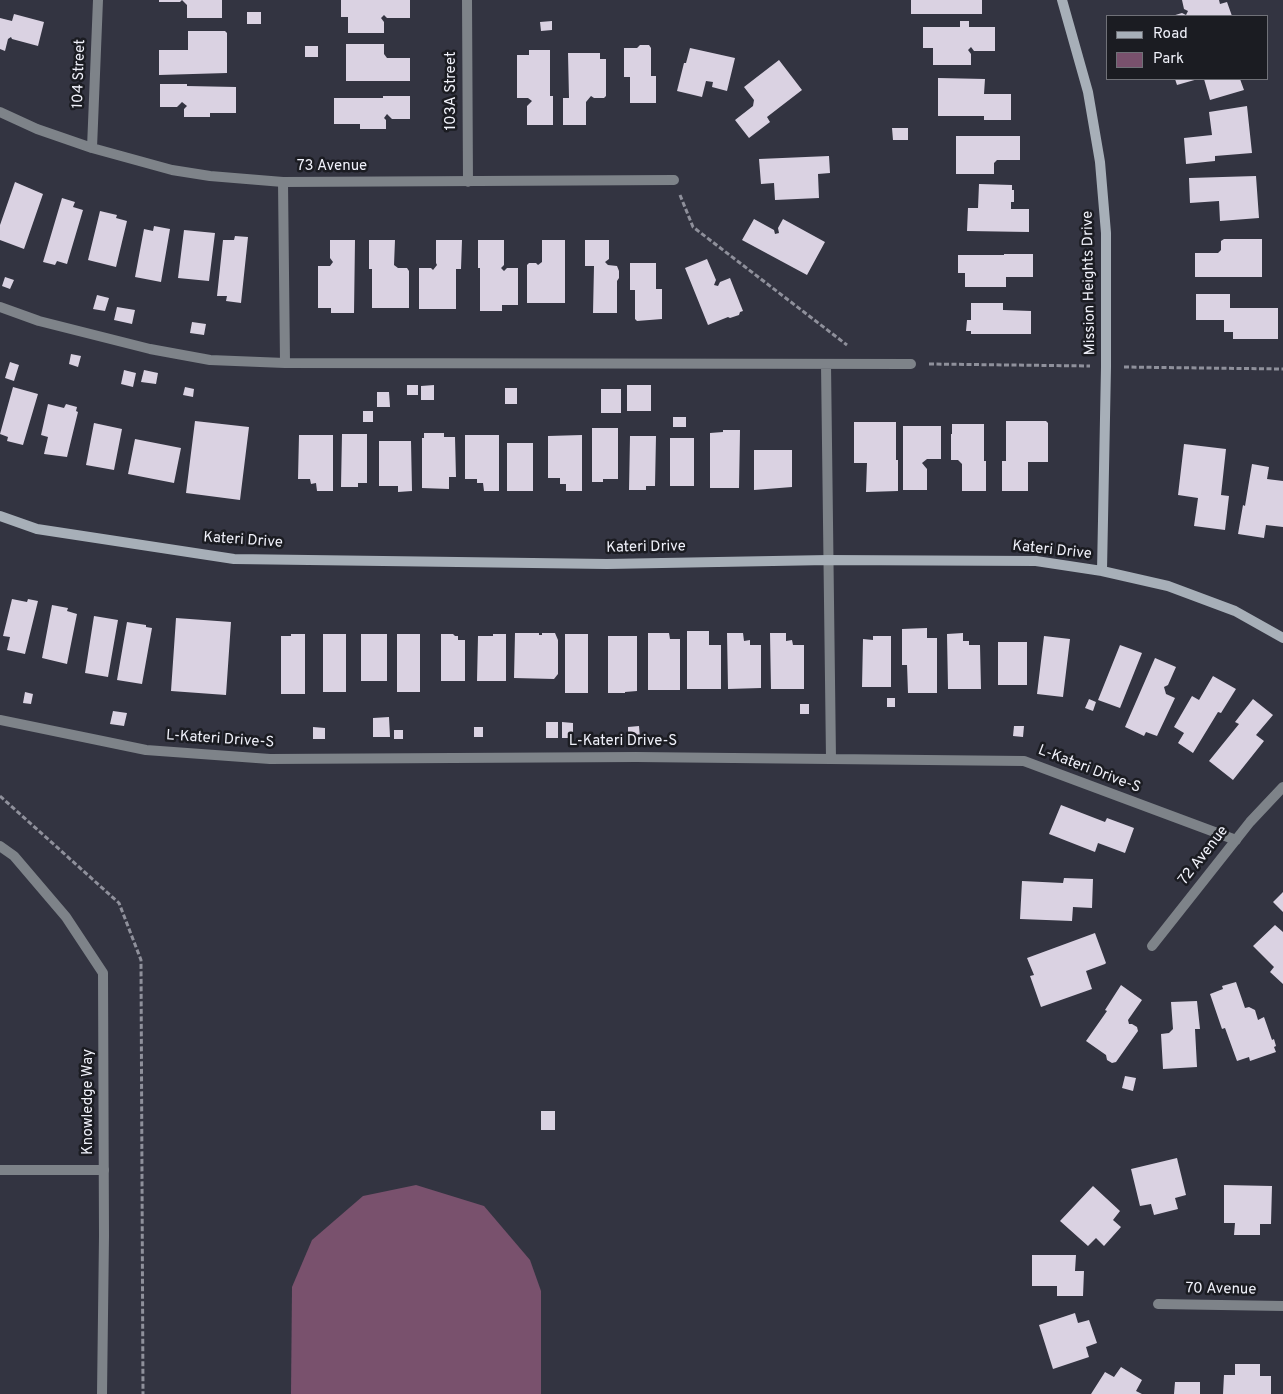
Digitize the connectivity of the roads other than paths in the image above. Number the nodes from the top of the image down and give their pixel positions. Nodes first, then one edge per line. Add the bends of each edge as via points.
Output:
1 (98, 0) edge
2 (467, 0) edge
3 (1062, 0) edge
4 (0, 112) edge
5 (92, 148) junction
6 (674, 180) road end
7 (283, 182) junction
8 (468, 182) junction
9 (0, 307) edge
10 (285, 363) junction
11 (826, 364) junction
12 (911, 364) dead end
13 (0, 516) edge
14 (828, 560) junction
15 (1102, 571) junction
16 (1283, 638) edge
17 (0, 720) edge
18 (832, 759) junction
19 (1283, 787) edge
20 (1236, 840) junction
21 (0, 846) edge
22 (1152, 946) dead end
23 (0, 1170) edge
24 (104, 1170) junction
25 (1158, 1304) dead end
26 (1283, 1306) edge
27 (102, 1394) edge

1 - 5 street, 104 Street
2 - 8 street, 103A Street
3 - 15 street, Mission Heights Drive via 1088,92 1100,162 1106,233
4 - 5 street, 73 Avenue
5 - 7 street, 73 Avenue via 172,170
6 - 8 street, 73 Avenue
7 - 8 street, 73 Avenue
7 - 10 street
9 - 10 street via 39,321 150,349 210,360
10 - 11 street
11 - 12 street
11 - 14 street
13 - 14 street, Kateri Drive via 37,529 234,559 607,564
14 - 15 street, Kateri Drive via 1036,561
14 - 18 street
15 - 16 street, Kateri Drive via 1168,586 1234,612
17 - 18 street, L-Kateri Drive-S via 146,750 270,759
18 - 20 street, L-Kateri Drive-S via 1024,761
19 - 20 street, 72 Avenue
20 - 22 street, 72 Avenue
21 - 24 street, Knowledge Way via 14,856 66,917 103,973
23 - 24 street
24 - 27 street, Knowledge Way
25 - 26 street, 70 Avenue

